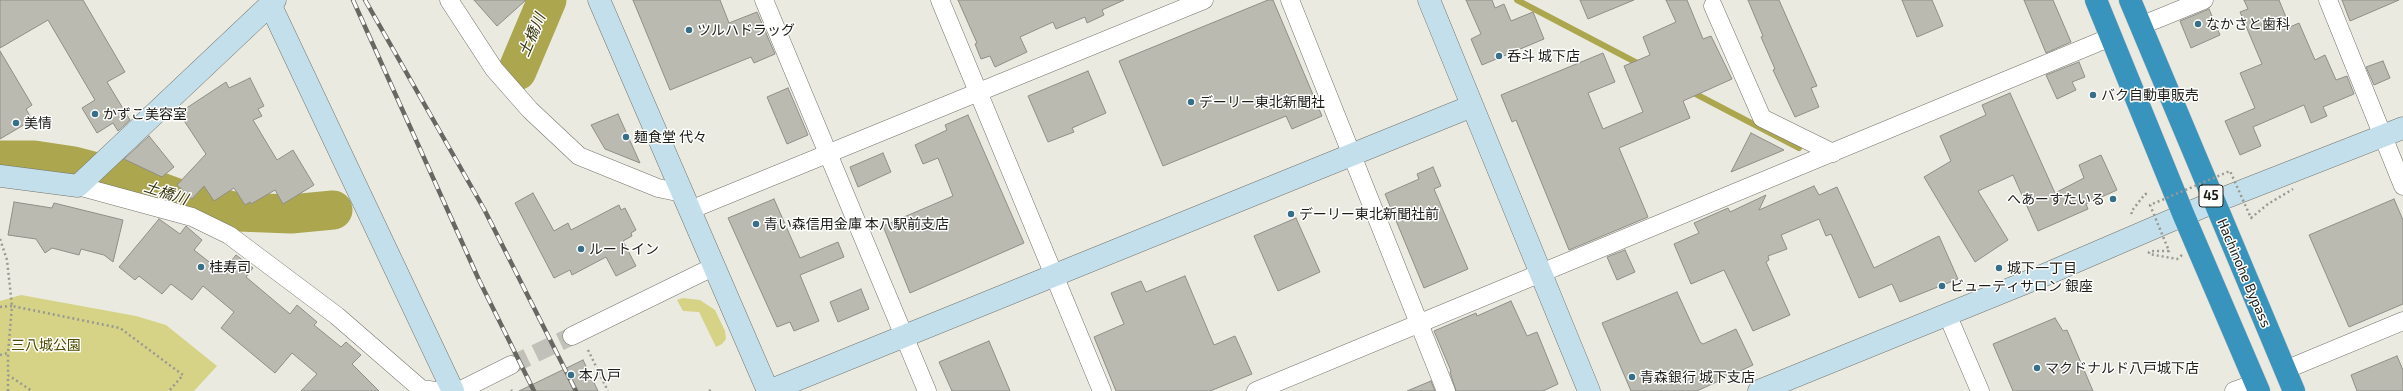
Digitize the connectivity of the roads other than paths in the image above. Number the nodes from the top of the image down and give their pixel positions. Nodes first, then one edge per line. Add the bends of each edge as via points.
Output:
1 (449, 0) edge
2 (600, 0) edge
3 (764, 0) edge
4 (940, 0) edge
5 (1204, 0) edge
6 (1290, 0) edge
7 (1429, 0) edge
8 (2096, 0) edge
9 (2130, 0) edge
10 (2204, 0) edge
11 (2328, 0) edge
12 (273, 2) edge
13 (1713, 6) dead end
14 (2140, 26) junction
15 (2111, 37) junction
16 (978, 92) junction
17 (1472, 106) junction
18 (2403, 128) edge
19 (2382, 136) junction
20 (828, 153) junction
21 (1833, 153) junction
22 (1352, 155) junction
23 (0, 172) edge
24 (78, 186) junction
25 (2403, 186) edge
26 (686, 202) junction
27 (2214, 202) junction
28 (2184, 216) junction
29 (713, 267) junction
30 (1540, 274) junction
31 (1054, 276) junction
32 (1948, 314) junction
33 (2403, 321) edge
34 (1418, 323) junction
35 (572, 336) tunnel mouth
36 (904, 336) junction
37 (511, 365) tunnel mouth
38 (2285, 370) junction
39 (2257, 387) edge
40 (436, 391) edge
41 (453, 391) edge
42 (459, 391) edge
43 (768, 391) edge
44 (927, 391) edge
45 (1102, 391) edge
46 (1256, 391) edge
47 (1446, 391) edge
48 (1589, 391) edge
49 (1759, 391) edge
50 (1980, 391) edge
51 (2234, 391) edge
52 (2294, 391) edge

1 - 26 street via 494,69 530,110 579,156
2 - 26 street
3 - 20 street
4 - 16 street
5 - 16 street
6 - 22 street
7 - 17 street
8 - 15 highway, 45
9 - 14 highway, Hachinohe Bypass / 45
10 - 14 street
11 - 19 street
12 - 24 street
12 - 41 street
13 - 21 street via 1762,118
14 - 27 highway, Hachinohe Bypass / 45
15 - 21 street
15 - 28 highway, 45
16 - 20 street
16 - 31 street
17 - 22 street
17 - 30 street
18 - 19 street
19 - 25 street
19 - 27 street
20 - 26 street
20 - 36 street
21 - 30 street
22 - 31 street
22 - 34 street
23 - 24 street
24 - 40 street via 192,217 229,235 338,316 421,389
26 - 29 street
27 - 28 street
27 - 38 highway, Hachinohe Bypass / 45
28 - 32 street
28 - 39 highway, 45
29 - 35 street
29 - 43 street
30 - 34 street
30 - 48 street
31 - 36 street
31 - 45 street
32 - 49 street
32 - 50 street
33 - 38 street
34 - 46 street
34 - 47 street
36 - 43 street
36 - 44 street
37 - 42 street
38 - 52 highway, Hachinohe Bypass / 45
39 - 51 street

